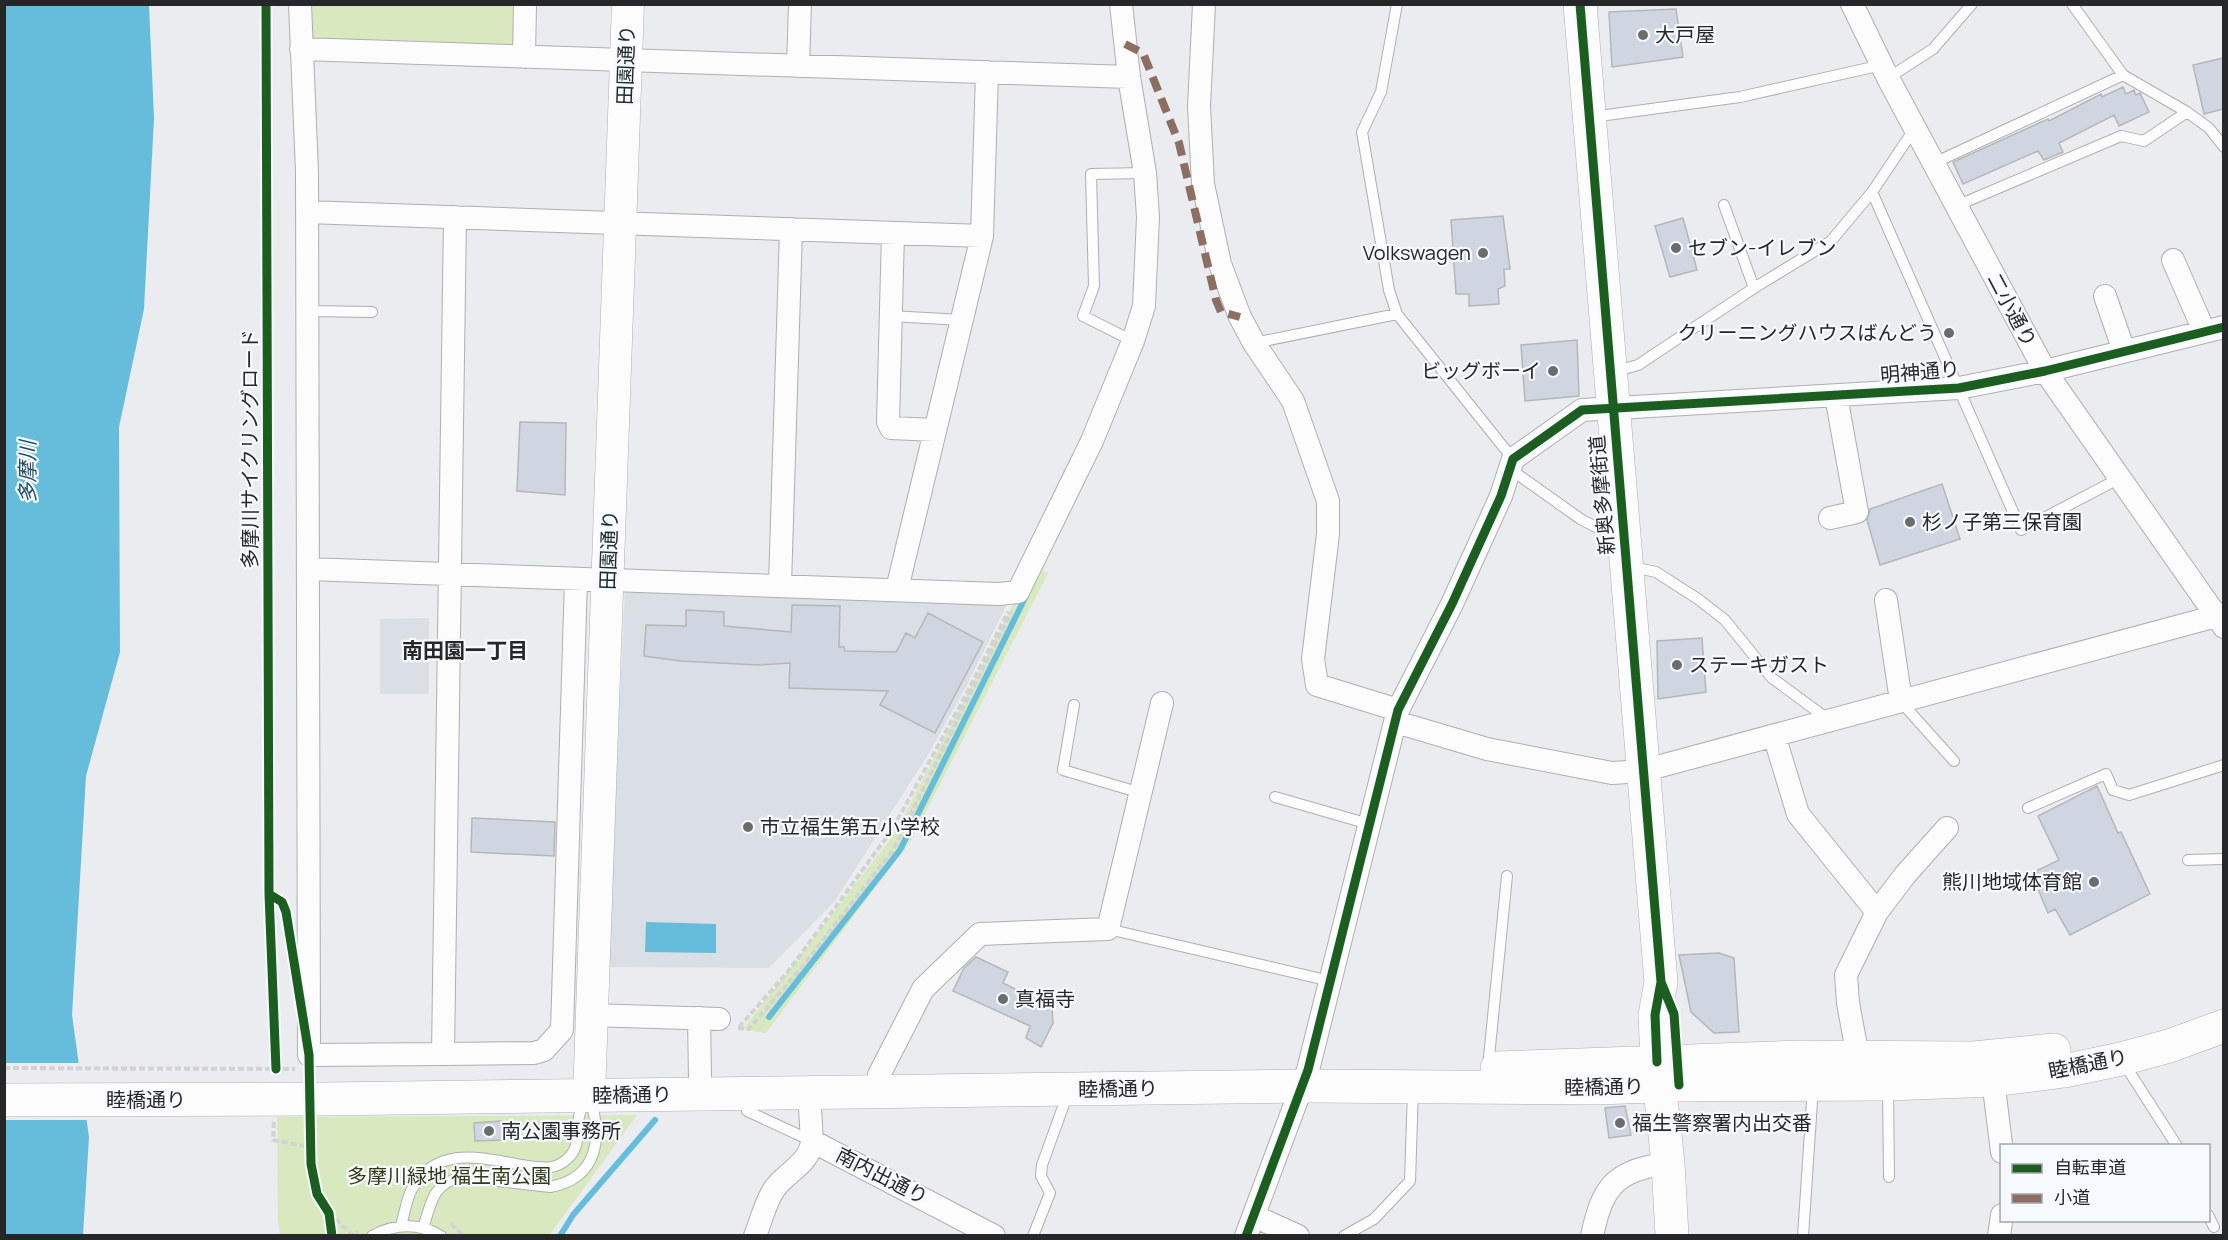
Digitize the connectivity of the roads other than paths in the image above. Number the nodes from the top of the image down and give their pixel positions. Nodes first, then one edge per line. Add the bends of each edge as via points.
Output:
1 (300, 4) edge
2 (525, 4) edge
3 (628, 4) edge
4 (800, 4) edge
5 (1121, 4) edge
6 (1204, 4) edge
7 (1397, 4) edge
8 (1580, 4) edge
9 (1852, 4) edge
10 (1972, 4) edge
11 (2072, 4) edge
12 (301, 49) junction
13 (524, 57) junction
14 (626, 60) junction
15 (798, 66) junction
16 (1885, 71) junction
17 (987, 72) junction
18 (2124, 75) junction
19 (1129, 77) junction
20 (2187, 112) junction
21 (1589, 117) junction
22 (1915, 128) junction
23 (2223, 147) edge
24 (1934, 163) junction
25 (1144, 173) junction
26 (1872, 192) junction
27 (1724, 205) dead end
28 (1956, 206) junction
29 (307, 212) junction
30 (455, 217) junction
31 (620, 223) junction
32 (791, 229) junction
33 (893, 233) junction
34 (982, 236) junction
35 (2173, 260) dead end
36 (1754, 288) junction
37 (2105, 296) dead end
38 (308, 310) junction
39 (372, 312) dead end
40 (1397, 314) junction
41 (890, 316) junction
42 (963, 320) junction
43 (2214, 329) edge
44 (1133, 341) junction
45 (1254, 343) junction
46 (2124, 351) junction
47 (2045, 371) junction
48 (1610, 372) junction
49 (1959, 388) junction
50 (1836, 396) junction
51 (1613, 408) junction
52 (934, 430) junction
53 (1512, 464) junction
54 (2120, 478) junction
55 (1830, 518) dead end
56 (1623, 534) junction
57 (1626, 566) junction
58 (308, 569) junction
59 (451, 574) junction
60 (576, 580) junction
61 (608, 581) junction
62 (780, 585) junction
63 (897, 589) junction
64 (1886, 600) dead end
65 (2221, 619) edge
66 (1901, 701) junction
67 (1162, 703) dead end
68 (1074, 705) dead end
69 (1397, 716) junction
70 (1831, 721) junction
71 (1774, 735) junction
72 (1954, 761) dead end
73 (2223, 765) edge
74 (1642, 771) junction
75 (1141, 793) junction
76 (1275, 797) dead end
77 (2028, 808) dead end
78 (1369, 824) junction
79 (1947, 828) dead end
80 (2223, 859) edge
81 (2188, 860) dead end
82 (1507, 876) dead end
83 (1877, 912) junction
84 (1108, 929) junction
85 (1330, 981) junction
86 (2223, 1003) edge
87 (591, 1015) junction
88 (2223, 1026) edge
89 (442, 1054) junction
90 (1858, 1057) junction
91 (2121, 1059) junction
92 (1669, 1073) junction
93 (879, 1075) junction
94 (700, 1077) junction
95 (1306, 1078) junction
96 (1486, 1079) junction
97 (1993, 1080) junction
98 (4, 1082) edge
99 (1814, 1084) junction
100 (1888, 1084) junction
101 (270, 1085) junction
102 (1413, 1086) junction
103 (589, 1087) junction
104 (1069, 1090) junction
105 (808, 1092) junction
106 (4, 1100) edge
107 (747, 1112) dead end
108 (812, 1141) junction
109 (2000, 1144) edge
110 (2176, 1144) edge
111 (1668, 1162) junction
112 (1889, 1177) dead end
113 (2210, 1219) edge
114 (401, 1225) junction
115 (1250, 1226) edge
116 (2214, 1227) dead end
117 (423, 1228) junction
118 (372, 1236) edge
119 (441, 1236) edge
120 (755, 1236) edge
121 (994, 1236) edge
122 (1033, 1236) edge
123 (1298, 1236) edge
124 (1344, 1236) edge
125 (1592, 1236) edge
126 (1672, 1236) edge
127 (1689, 1236) edge
128 (1803, 1236) edge

1 - 12 street
2 - 13 street
3 - 14 street, 田園通り
4 - 15 street
5 - 19 street
6 - 45 street via 1198,106 1203,184 1220,264
7 - 40 lane via 1381,92 1362,132 1389,290
8 - 21 main road, 新奥多摩街道
9 - 16 street, 二小通り
10 - 16 lane via 1933,49
11 - 18 lane
12 - 13 street
12 - 29 street
13 - 14 street
14 - 15 street
14 - 31 street, 田園通り
15 - 17 street
16 - 21 lane via 1740,97
16 - 22 street, 二小通り
17 - 19 street
17 - 34 street
18 - 20 lane
18 - 24 lane
19 - 25 street
20 - 23 lane via 2209,128
20 - 28 lane via 2144,141 2121,136
21 - 48 main road, 新奥多摩街道
22 - 24 street, 二小通り
22 - 26 lane
24 - 28 street, 二小通り
25 - 44 street via 1148,217 1144,306
25 - 44 lane via 1092,174 1094,285 1083,316
26 - 36 lane via 1832,241
26 - 49 lane
27 - 36 lane
28 - 47 street, 二小通り
29 - 30 street
29 - 38 street
30 - 31 street
30 - 59 street
31 - 32 street
31 - 61 street, 田園通り
32 - 33 street
32 - 62 street
33 - 34 street
33 - 41 street
34 - 42 street
35 - 43 street
36 - 48 lane via 1638,365
37 - 46 street
38 - 39 lane
38 - 58 street
40 - 45 lane
40 - 53 lane
41 - 42 lane
41 - 52 street via 888,422 891,428
42 - 52 street
43 - 46 street, 明神通り
44 - 63 street via 1092,441 1018,592
45 - 69 street via 1293,401 1328,501 1328,534 1313,659 1317,685
46 - 47 street, 明神通り
47 - 49 street, 明神通り
47 - 54 street, 二小通り
48 - 51 main road, 新奥多摩街道
49 - 50 street, 明神通り
49 - 54 lane via 2021,530
50 - 51 street, 明神通り
50 - 55 street via 1857,512
51 - 53 street, 明神通り via 1580,411
51 - 56 main road, 新奥多摩街道
52 - 63 street
53 - 56 lane via 1582,520
53 - 69 street via 1502,496
54 - 65 street, 二小通り
56 - 57 main road, 新奥多摩街道
57 - 70 lane via 1656,572 1698,598 1725,620 1772,678
57 - 74 main road, 新奥多摩街道
58 - 59 street
58 - 89 street via 309,1055
59 - 60 street
59 - 89 street
60 - 61 street
60 - 89 street via 562,1030 544,1050 534,1053
61 - 62 street
61 - 87 street, 田園通り
62 - 63 street
64 - 66 street
65 - 66 street
66 - 70 street
66 - 72 lane
67 - 75 street
68 - 75 lane via 1062,770
69 - 74 street via 1487,749 1612,773
69 - 78 street
70 - 71 street
71 - 74 street
71 - 83 street via 1798,814
73 - 77 lane via 2129,795 2113,790 2106,774
74 - 92 main road, 新奥多摩街道 via 1660,982 1655,1015
75 - 84 street
76 - 78 lane
78 - 85 street
79 - 83 street
80 - 81 lane
82 - 96 lane
83 - 90 street via 1846,975
84 - 85 lane
84 - 93 street via 980,934 923,989
85 - 95 street
86 - 90 main road, 睦橋通り via 2144,1030 2061,1049 1973,1058
87 - 94 street via 722,1025
87 - 103 street, 田園通り
88 - 91 main road, 睦橋通り
90 - 92 main road, 睦橋通り
91 - 97 main road, 睦橋通り
91 - 110 lane
92 - 96 main road, 睦橋通り
92 - 99 main road, 睦橋通り
92 - 111 main road, 新奥多摩街道
92 - 127 main road, 新奥多摩街道 via 1684,1142
93 - 94 main road, 睦橋通り
93 - 95 main road, 睦橋通り
94 - 103 main road, 睦橋通り
95 - 96 main road, 睦橋通り
95 - 102 main road, 睦橋通り
95 - 104 main road, 睦橋通り
95 - 115 street
96 - 102 main road, 睦橋通り
97 - 100 main road, 睦橋通り
97 - 109 street
98 - 101 main road, 睦橋通り
99 - 100 main road, 睦橋通り
99 - 128 lane
100 - 112 lane
101 - 103 main road, 睦橋通り
101 - 106 main road, 睦橋通り
102 - 124 lane via 1410,1181 1374,1219
103 - 105 main road, 睦橋通り
103 - 114 lane via 579,1115 577,1146 566,1161 549,1168 478,1157 444,1160 421,1176 411,1191
103 - 117 lane via 596,1146 591,1161 576,1177 550,1187 455,1179 435,1193
104 - 105 main road, 睦橋通り
104 - 122 lane via 1042,1165 1041,1176 1050,1193
105 - 108 street, 南内出通り
107 - 108 lane
108 - 120 street via 811,1152 774,1188
108 - 121 street, 南内出通り
111 - 125 street via 1641,1167 1609,1187
111 - 126 main road, 新奥多摩街道
113 - 116 lane
114 - 117 lane
114 - 118 lane
115 - 123 street
117 - 119 lane

